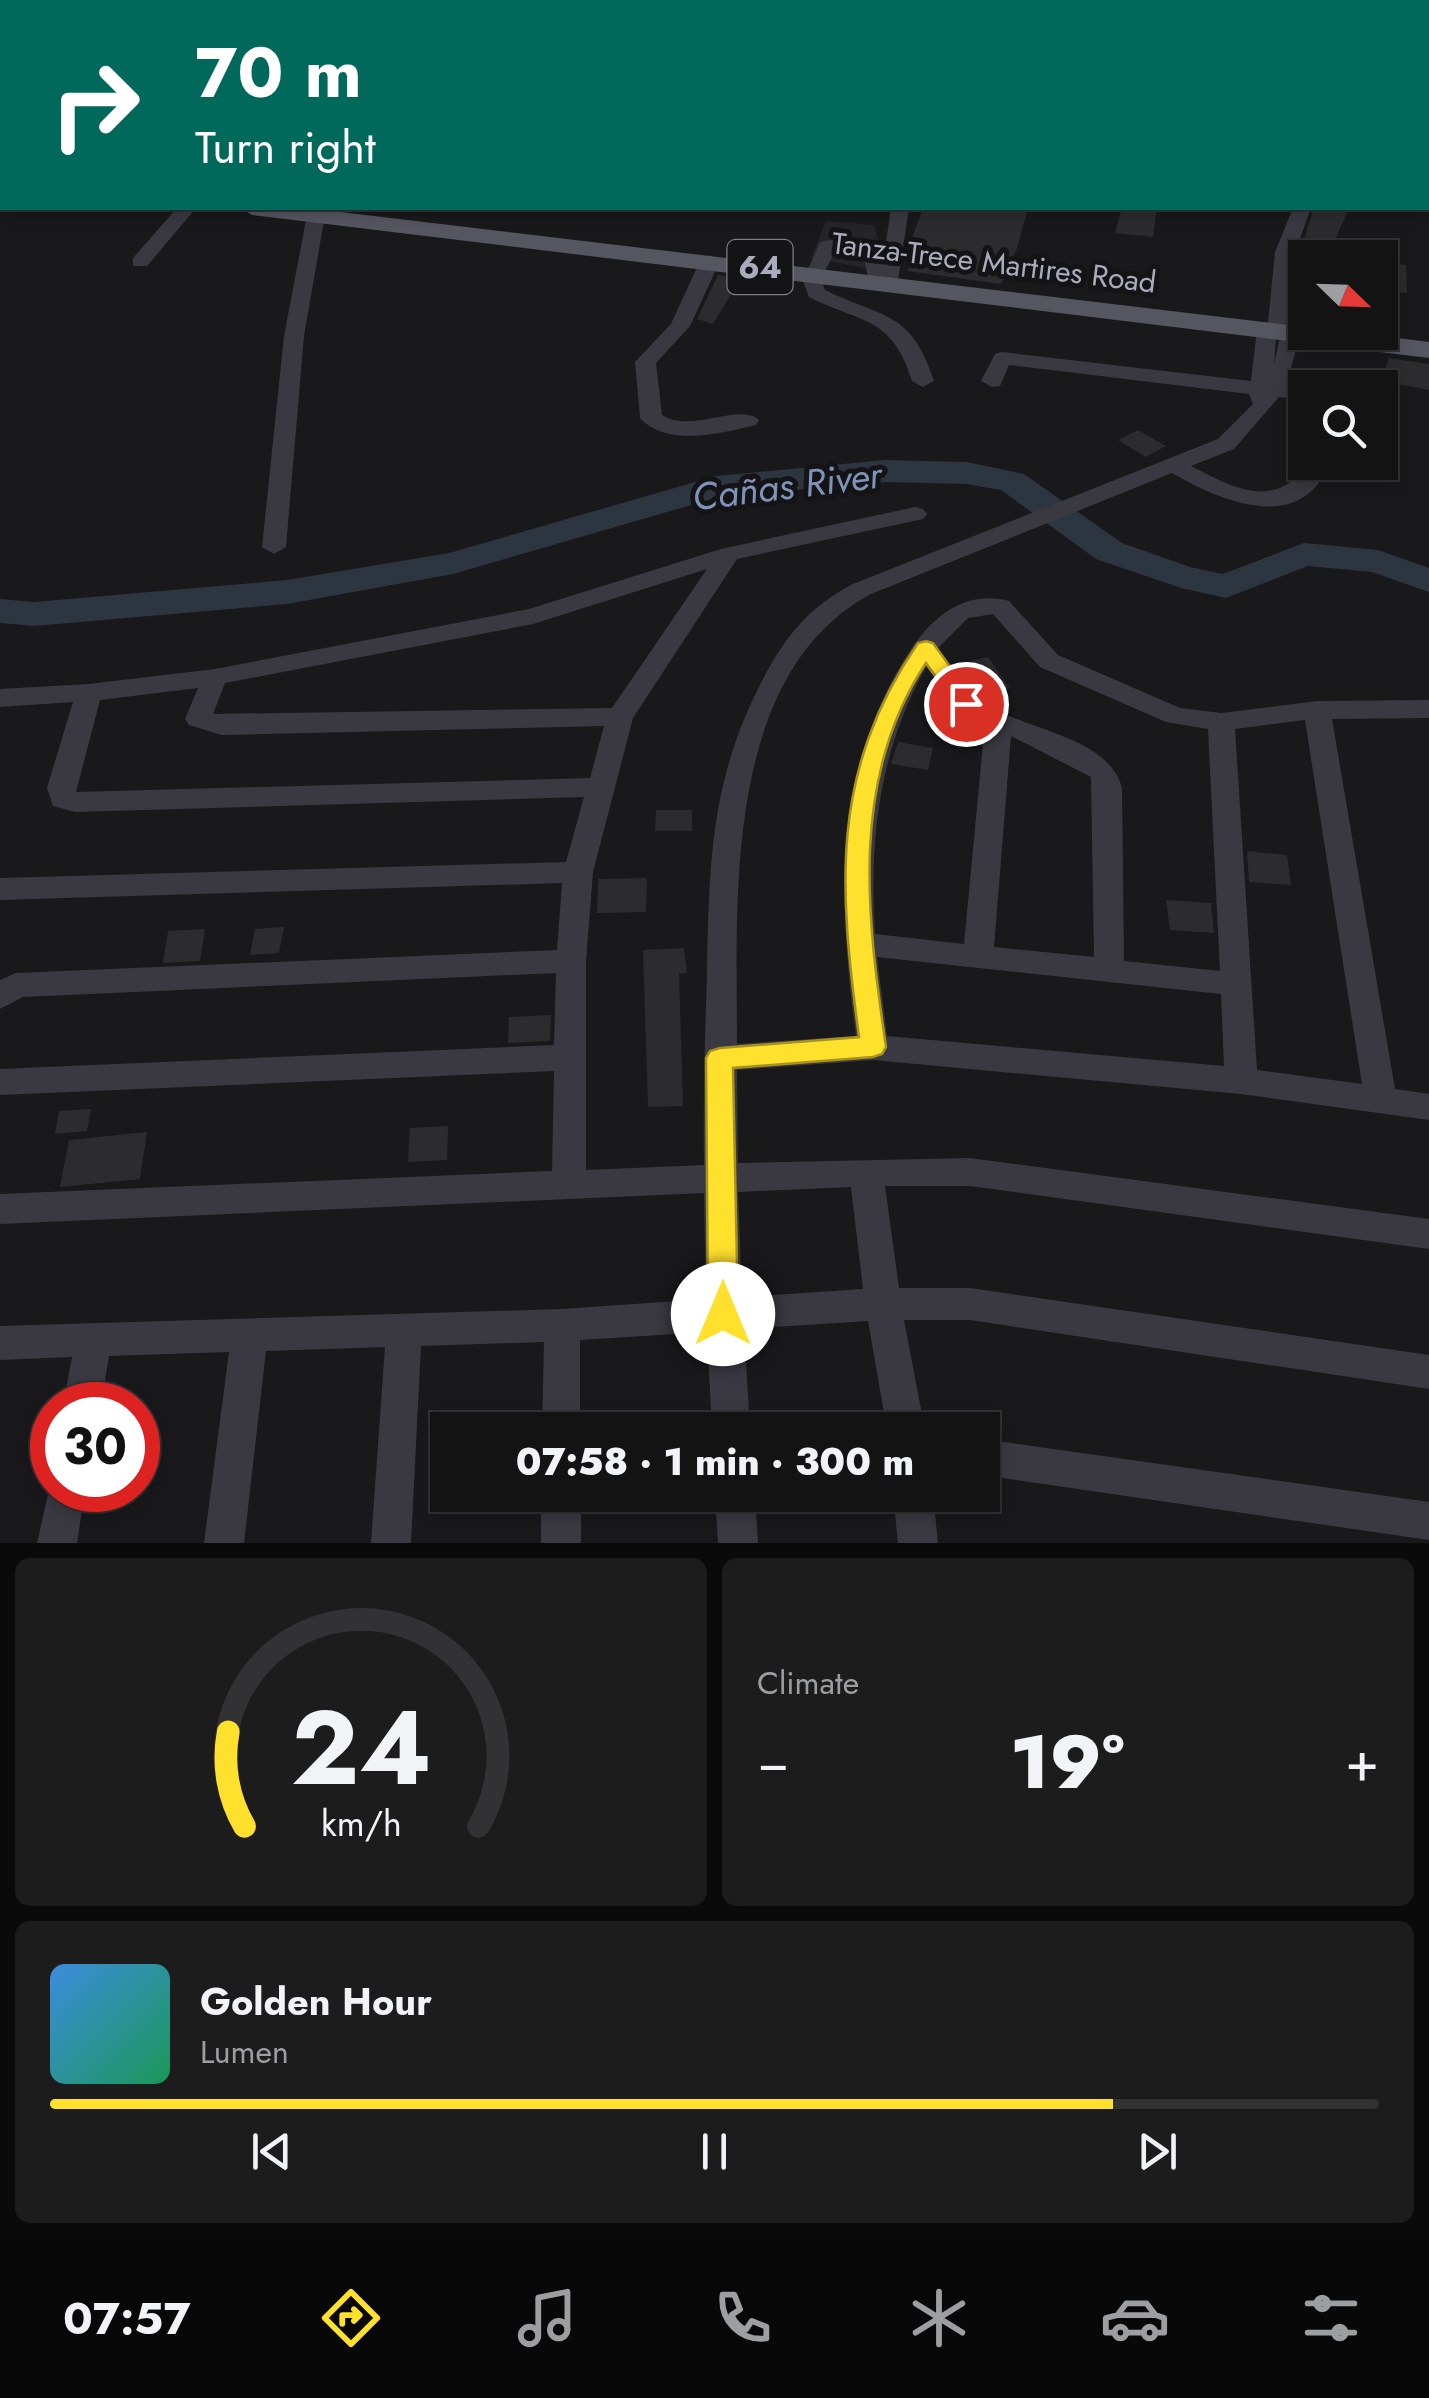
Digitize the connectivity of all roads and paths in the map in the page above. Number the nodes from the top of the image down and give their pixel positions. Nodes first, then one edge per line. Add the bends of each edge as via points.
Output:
1 (184, 210) edge
2 (270, 210) edge
3 (900, 210) edge
4 (1301, 210) edge
5 (316, 215) junction
6 (710, 261) junction
7 (140, 262) dead end
8 (813, 273) junction
9 (884, 282) junction
10 (1278, 338) junction
11 (1429, 350) edge
12 (1158, 380) junction
13 (923, 381) dead end
14 (992, 381) dead end
15 (1288, 394) edge
16 (1124, 395) dead end
17 (1266, 395) junction
18 (748, 420) dead end
19 (1172, 464) junction
20 (1308, 480) edge
21 (916, 514) dead end
22 (274, 547) dead end
23 (730, 554) junction
24 (926, 648) junction
25 (215, 678) junction
26 (88, 693) junction
27 (0, 698) edge
28 (1429, 709) edge
29 (1317, 710) junction
30 (620, 717) junction
31 (999, 719) junction
32 (1221, 722) junction
33 (602, 788) junction
34 (578, 872) junction
35 (0, 889) edge
36 (858, 944) junction
37 (978, 957) junction
38 (571, 961) junction
39 (1110, 971) junction
40 (1235, 984) junction
41 (0, 997) edge
42 (873, 1047) junction
43 (571, 1057) junction
44 (720, 1058) junction
45 (1240, 1081) junction
46 (0, 1082) edge
47 (1380, 1100) junction
48 (1429, 1106) edge
49 (866, 1172) junction
50 (722, 1178) junction
51 (569, 1184) junction
52 (0, 1209) edge
53 (1429, 1234) edge
54 (883, 1304) junction
55 (723, 1314) junction
56 (562, 1325) junction
57 (404, 1330) junction
58 (250, 1333) junction
59 (94, 1337) junction
60 (0, 1342) edge
61 (1429, 1372) edge
62 (86, 1382) edge
63 (561, 1412) edge
64 (729, 1412) edge
65 (903, 1412) edge
66 (1000, 1459) edge
67 (62, 1512) edge
68 (561, 1512) edge
69 (736, 1512) edge
70 (915, 1512) edge
71 (1429, 1521) edge
72 (57, 1543) edge
73 (224, 1543) edge
74 (390, 1543) edge
75 (561, 1543) edge
76 (738, 1543) edge
77 (918, 1543) edge

1 - 7 street
2 - 5 main road, Tanza-Trece Martires Road / 64
3 - 9 street
4 - 10 street via 1282,260
5 - 6 main road, Tanza-Trece Martires Road / 64
5 - 22 street via 294,336
6 - 8 main road, Tanza-Trece Martires Road / 64
6 - 18 street via 680,326 645,362 652,418 688,428
8 - 9 main road, Tanza-Trece Martires Road / 64
8 - 13 street via 816,294 879,319 910,340
9 - 10 main road, Tanza-Trece Martires Road / 64
10 - 11 main road, Tanza-Trece Martires Road / 64
10 - 17 street via 1288,362
12 - 14 street via 1002,358
12 - 16 street
12 - 17 street
15 - 17 street
17 - 19 street via 1253,422 1226,444
19 - 20 street via 1216,490 1284,498
19 - 44 street via 862,589 820,613 797,642 756,720 727,830
21 - 23 street
23 - 25 street via 532,616
23 - 30 street
24 - 31 street via 966,704
24 - 32 street via 944,618 1000,606 1049,661 1176,716
24 - 36 street via 901,684 867,770 856,856
25 - 26 street
25 - 30 street via 198,719 220,726
26 - 27 street
26 - 33 street via 61,788 63,799 75,802
28 - 29 street
29 - 32 street
29 - 47 street
30 - 33 street
31 - 37 street
31 - 39 street via 1104,773
32 - 40 street
33 - 34 street
34 - 35 street
34 - 38 street
36 - 37 street
36 - 42 street
37 - 39 street
38 - 41 street via 16,986
38 - 43 street
39 - 40 street
40 - 45 street
42 - 44 street
42 - 45 street
43 - 46 street
43 - 51 street
44 - 50 street
45 - 47 street
47 - 48 street
49 - 50 street
49 - 53 street via 970,1172
49 - 54 street
50 - 51 street
50 - 55 street
51 - 52 street
54 - 55 street
54 - 61 street via 970,1304
54 - 65 street
55 - 56 street
55 - 64 street
56 - 57 street
56 - 63 street
57 - 58 street
57 - 74 street
58 - 59 street
58 - 73 street
59 - 60 street
59 - 62 street
66 - 71 street
67 - 72 street
68 - 75 street
69 - 76 street
70 - 77 street

